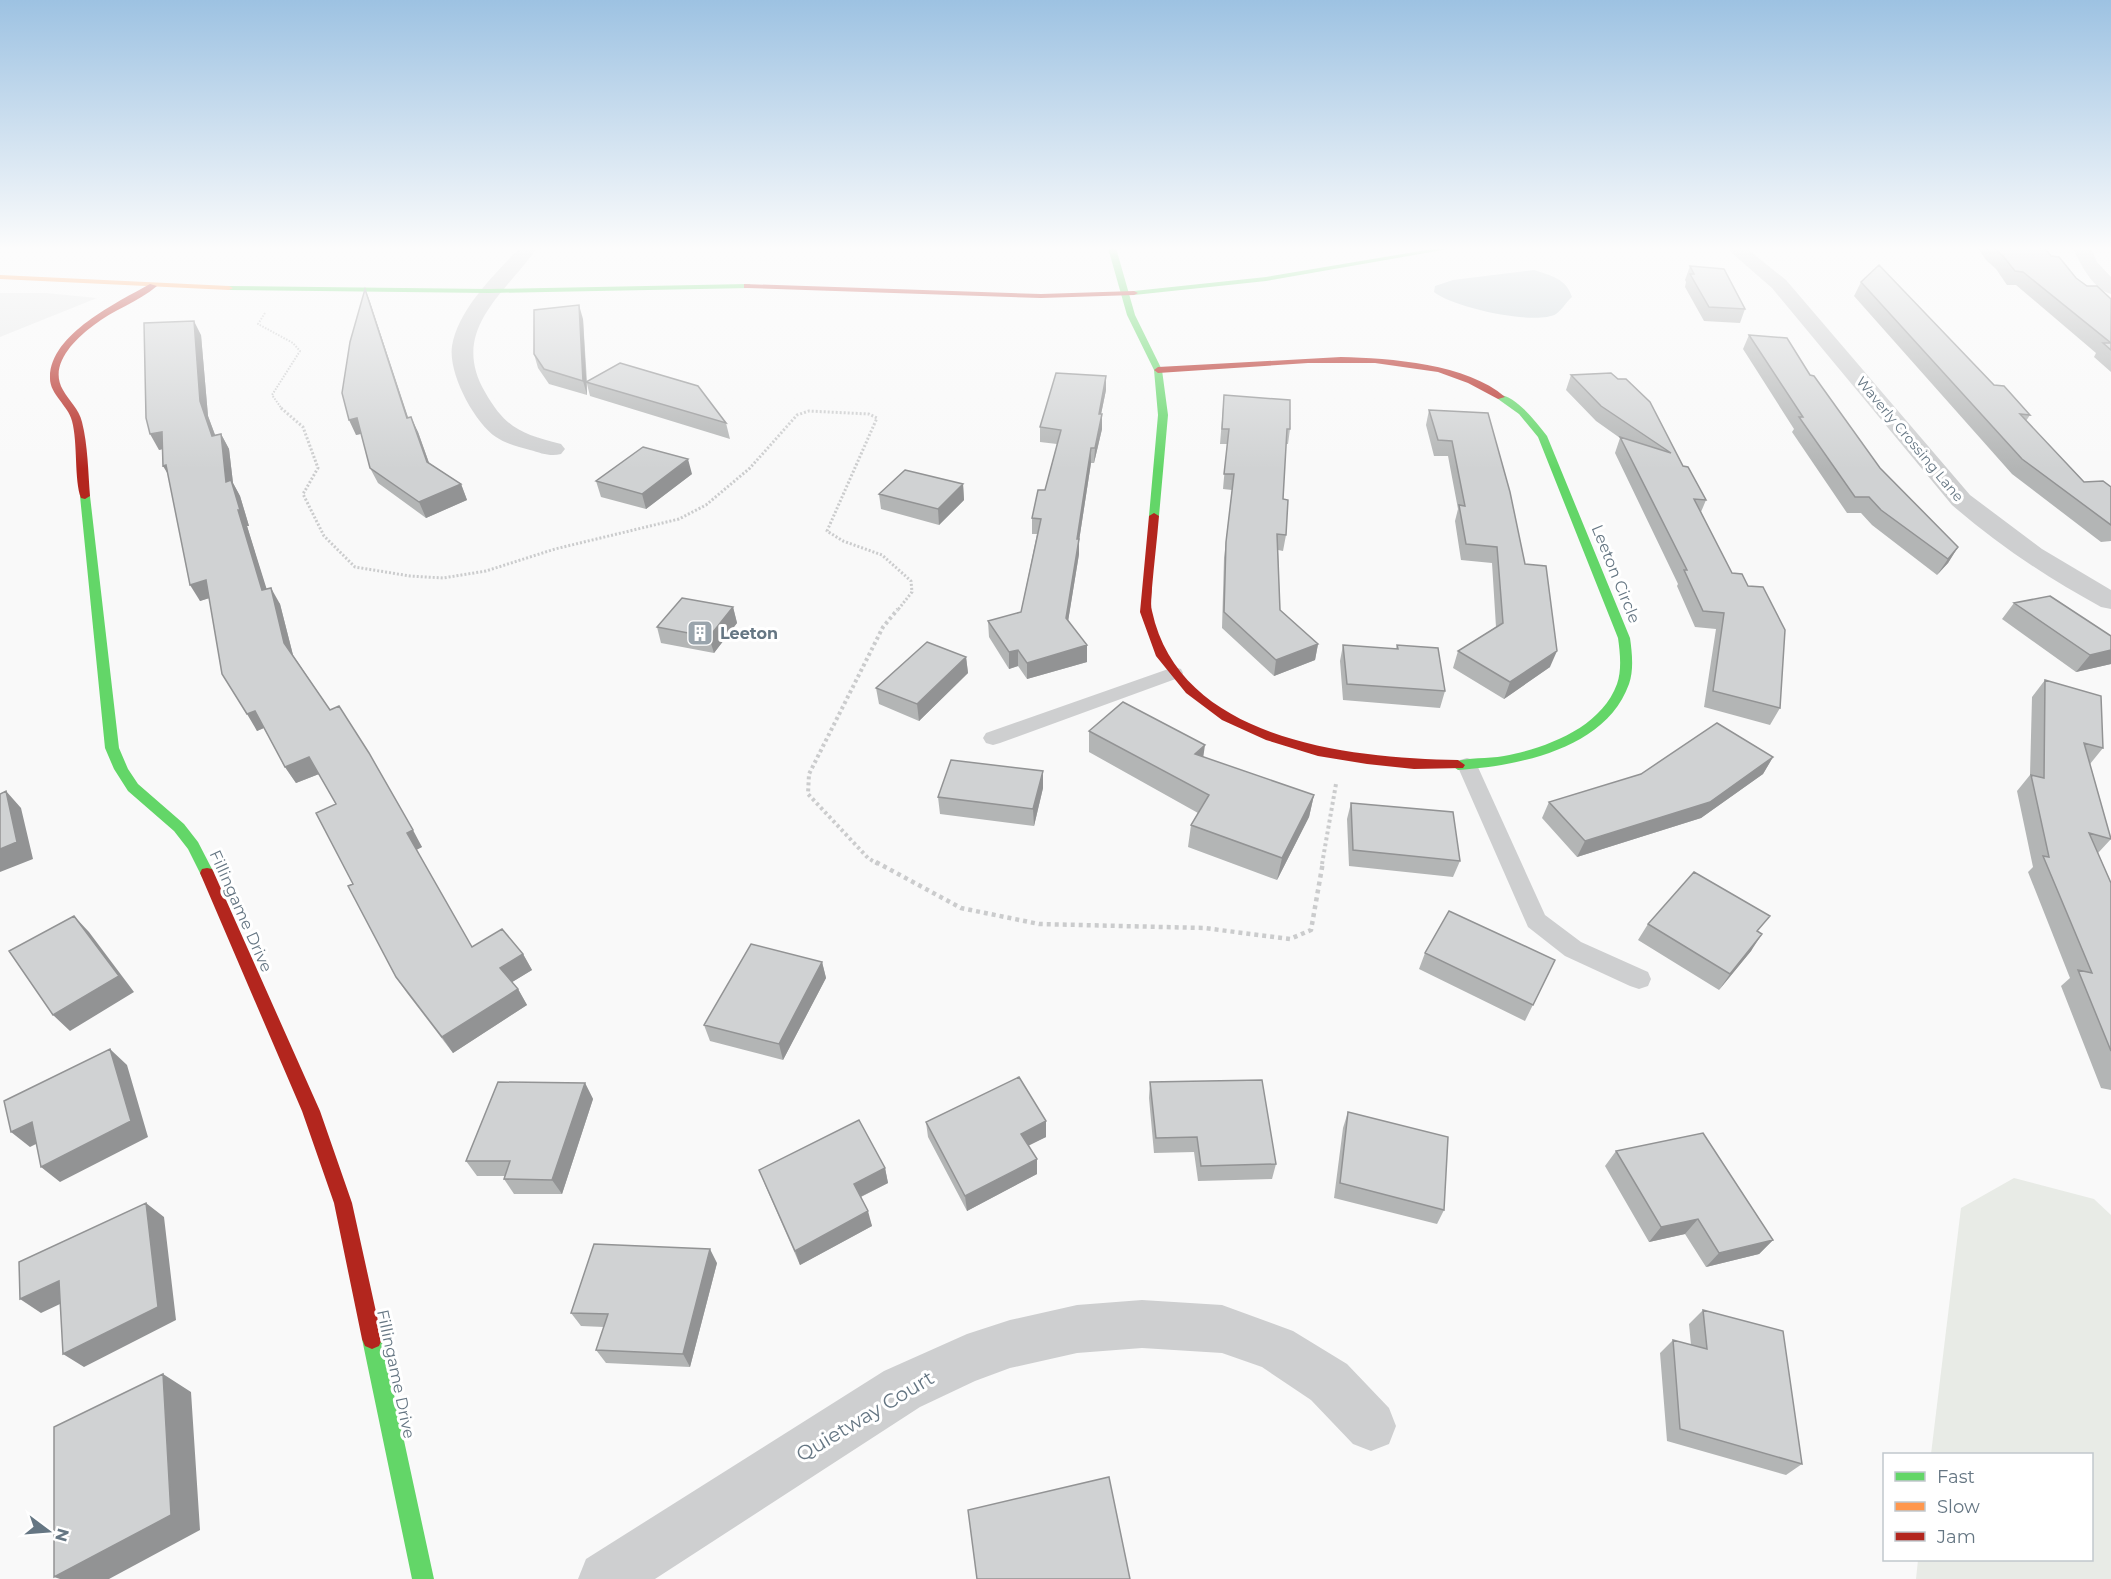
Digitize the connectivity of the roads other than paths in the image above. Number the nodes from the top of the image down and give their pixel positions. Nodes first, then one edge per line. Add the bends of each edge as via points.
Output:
1 (96, 322) edge
2 (473, 322) edge
3 (1134, 322) edge
4 (1810, 322) edge
5 (1158, 370) junction
6 (553, 449) dead end
7 (2111, 601) edge
8 (1174, 674) junction
9 (993, 738) dead end
10 (1467, 765) junction
11 (1639, 979) dead end
12 (1371, 1426) dead end
13 (423, 1579) edge
14 (606, 1579) edge

1 - 13 street, Fillingame Drive via 69,343 55,365 54,377 77,420 112,748 131,785 174,822 197,851 311,1111 343,1203
2 - 6 street via 463,344 462,359 465,376 490,420 512,438
3 - 5 street, Leeton Circle
4 - 7 street, Waverly Crossing Lane via 1961,500 2033,556
5 - 8 street, Leeton Circle via 1163,414 1145,610 1150,636
5 - 10 street, Leeton Circle via 1343,356 1395,361 1444,372 1488,389 1534,423 1624,638 1627,665 1620,692 1602,716 1585,730 1515,759
8 - 9 lane
8 - 10 street, Leeton Circle via 1205,703 1277,740 1380,764
10 - 11 lane via 1536,921 1573,949
12 - 14 street, Quietway Court via 1329,1382 1276,1348 1222,1329 1142,1324 1077,1329 1010,1344 902,1389

